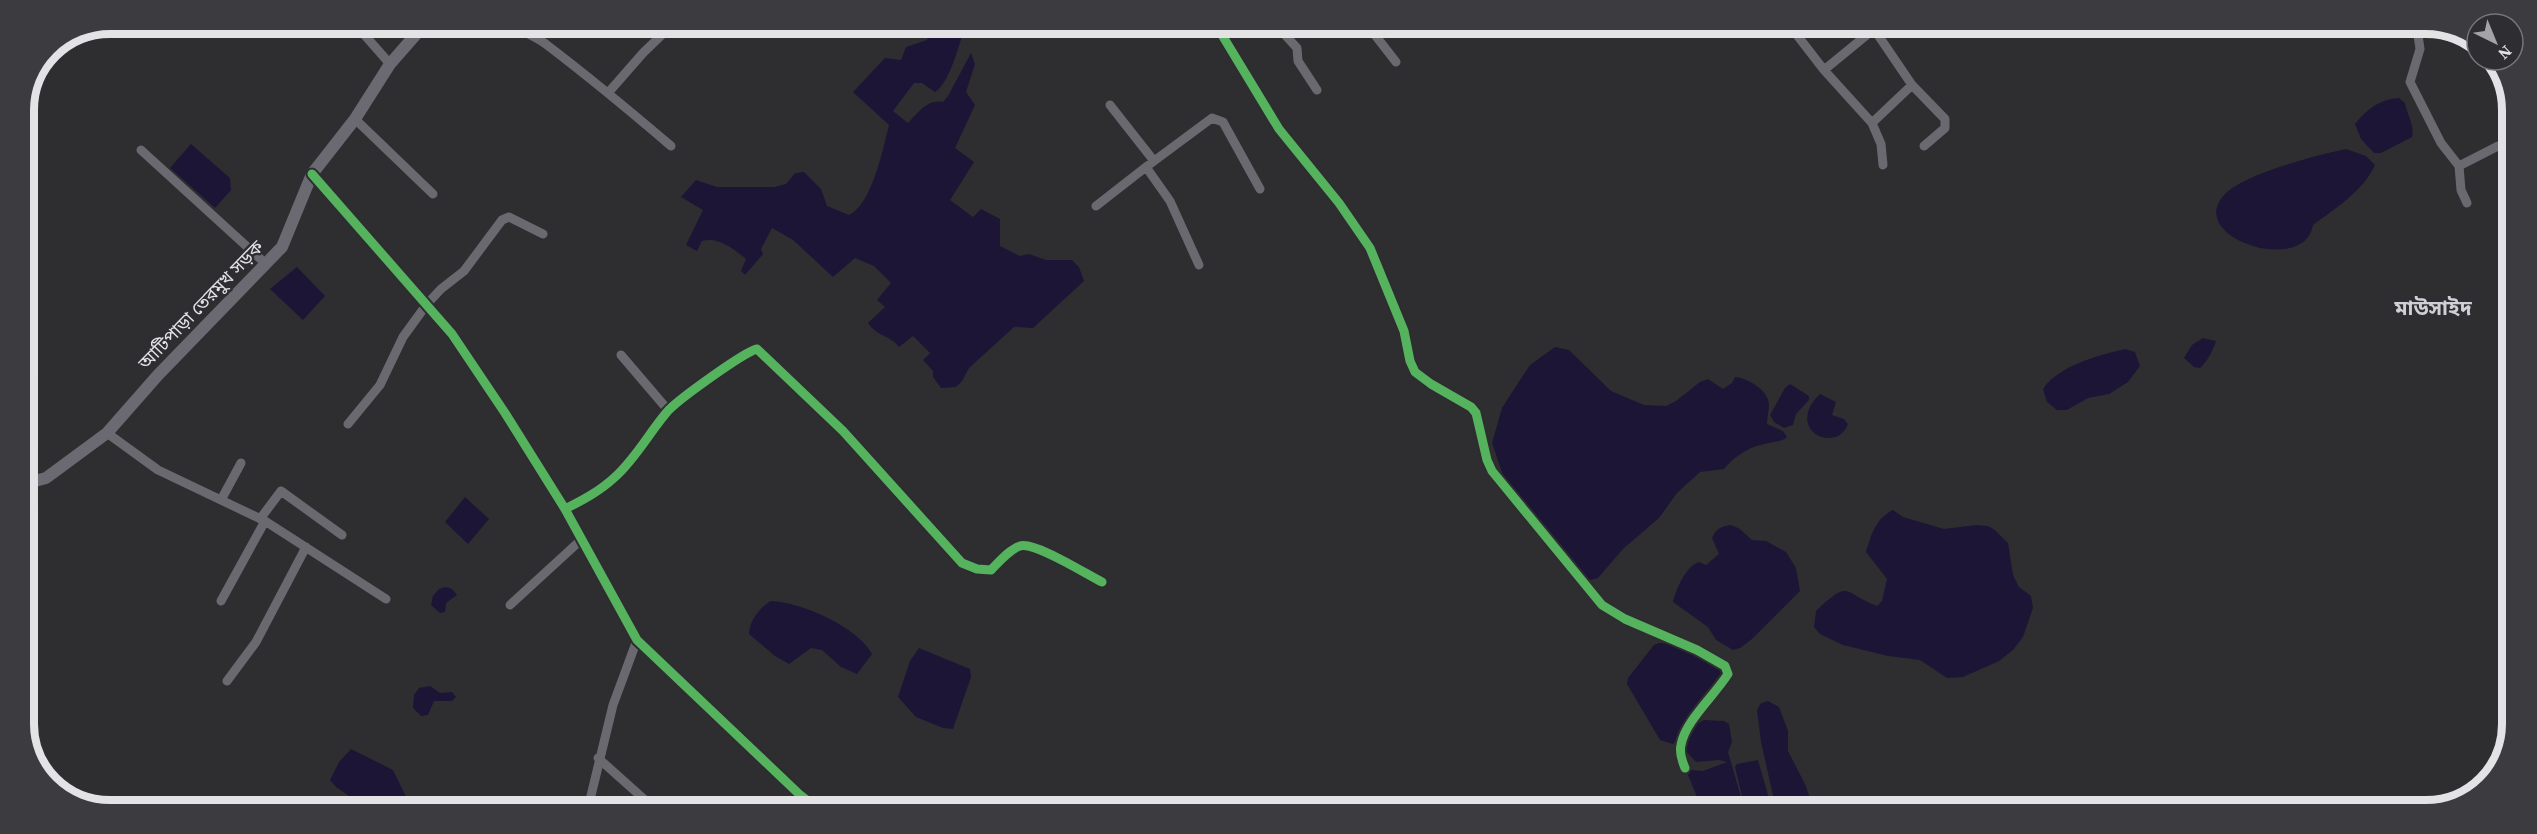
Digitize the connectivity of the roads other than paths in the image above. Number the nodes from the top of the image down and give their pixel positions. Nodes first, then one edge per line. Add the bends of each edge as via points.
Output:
1 (364, 34) edge
2 (416, 34) edge
3 (527, 34) edge
4 (663, 34) edge
5 (1221, 34) edge
6 (1284, 34) edge
7 (1374, 34) edge
8 (1796, 34) edge
9 (1865, 34) edge
10 (1878, 34) edge
11 (2418, 34) edge
12 (1396, 62) dead end
13 (390, 64) junction
14 (1824, 70) junction
15 (1912, 84) junction
16 (1317, 90) dead end
17 (608, 93) junction
18 (1110, 105) dead end
19 (355, 119) junction
20 (1872, 123) junction
21 (671, 146) dead end
22 (1924, 146) dead end
23 (2502, 146) edge
24 (141, 150) dead end
25 (1150, 164) junction
26 (1883, 165) dead end
27 (2459, 166) junction
28 (312, 174) junction
29 (1260, 189) dead end
30 (433, 194) dead end
31 (2467, 203) dead end
32 (1096, 206) dead end
33 (543, 234) dead end
34 (266, 264) junction
35 (1199, 265) dead end
36 (427, 304) junction
37 (621, 355) dead end
38 (668, 410) junction
39 (348, 424) dead end
40 (107, 433) junction
41 (241, 463) dead end
42 (35, 481) edge
43 (221, 500) junction
44 (565, 509) junction
45 (262, 520) junction
46 (342, 535) dead end
47 (582, 539) junction
48 (306, 548) junction
49 (1102, 582) dead end
50 (386, 599) dead end
51 (221, 601) dead end
52 (510, 605) dead end
53 (637, 640) junction
54 (227, 681) dead end
55 (598, 758) junction
56 (1684, 768) dead end
57 (590, 800) edge
58 (645, 800) edge
59 (807, 800) edge

1 - 13 street
2 - 13 main road, আটিপাড়া তেরমুখ সড়ক
3 - 17 street via 545,43
4 - 17 street
5 - 56 street via 1279,129 1339,202 1370,248 1404,331 1415,372 1476,413 1492,471 1602,605 1725,666 1728,674 1681,742
6 - 16 street via 1297,48 1298,61
7 - 12 street
8 - 14 street
9 - 14 street
10 - 15 street
11 - 27 street via 2420,49 2410,82 2441,143
13 - 19 main road, আটিপাড়া তেরমুখ সড়ক
14 - 20 street
15 - 20 street
15 - 22 street via 1945,120 1945,128
17 - 21 street
18 - 25 street
19 - 28 main road, আটিপাড়া তেরমুখ সড়ক
19 - 30 street
20 - 26 street via 1881,144
23 - 27 street
24 - 34 street
25 - 29 street via 1212,118 1218,119
25 - 32 street
25 - 35 street
27 - 31 street via 2461,190
28 - 34 main road, আটিপাড়া তেরমুখ সড়ক via 282,247
28 - 36 street
33 - 36 street via 509,217 502,220 464,271
34 - 40 main road, আটিপাড়া তেরমুখ সড়ক
36 - 39 street via 403,337 380,385
36 - 44 street via 452,334
37 - 38 street
38 - 44 street via 616,476 597,492
38 - 49 street via 737,359 757,349 856,445 963,563 991,570 1017,546 1025,544 1046,551
40 - 42 main road, আটিপাড়া তেরমুখ সড়ক via 46,478
40 - 43 street via 158,470
41 - 43 street
43 - 45 street
44 - 47 street
45 - 46 street via 281,491
45 - 48 street
45 - 51 street
47 - 52 street
47 - 53 street
48 - 50 street
48 - 54 street via 256,642
53 - 55 street
53 - 59 street
55 - 57 street
55 - 58 street

